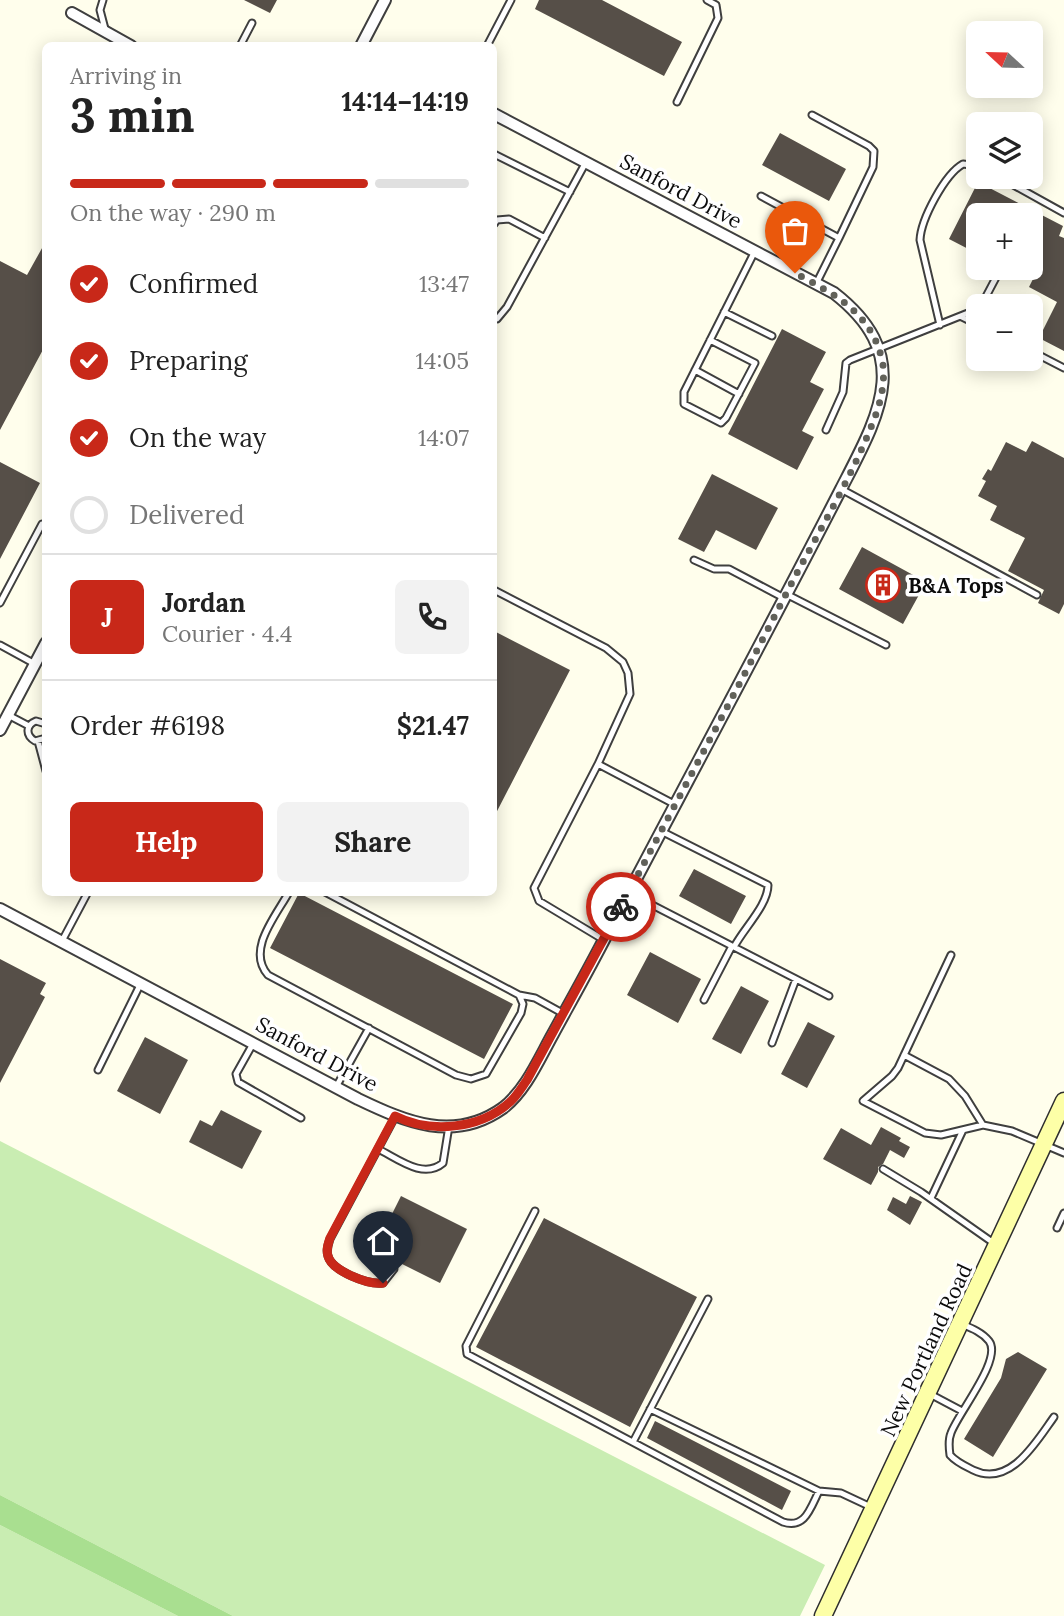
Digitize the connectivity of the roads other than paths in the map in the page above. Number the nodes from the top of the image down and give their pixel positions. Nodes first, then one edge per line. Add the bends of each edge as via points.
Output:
1 (103, 0) edge
2 (385, 0) edge
3 (511, 0) edge
4 (707, 0) edge
5 (72, 13) dead end
6 (252, 23) dead end
7 (105, 32) junction
8 (124, 42) edge
9 (242, 42) edge
10 (363, 42) edge
11 (489, 42) edge
12 (677, 102) dead end
13 (812, 115) dead end
14 (497, 116) edge
15 (497, 156) edge
16 (586, 162) junction
17 (966, 164) edge
18 (1021, 189) edge
19 (570, 192) junction
20 (761, 196) dead end
21 (1064, 213) edge
22 (497, 220) edge
23 (545, 238) junction
24 (839, 238) junction
25 (755, 251) junction
26 (816, 284) junction
27 (724, 312) junction
28 (966, 315) edge
29 (962, 317) junction
30 (497, 319) edge
31 (966, 319) edge
32 (940, 325) junction
33 (772, 336) dead end
34 (710, 340) junction
35 (878, 349) junction
36 (1043, 357) edge
37 (1064, 368) edge
38 (695, 370) junction
39 (739, 394) junction
40 (825, 430) dead end
41 (841, 489) junction
42 (42, 524) dead end
43 (694, 560) dead end
44 (497, 592) edge
45 (1037, 595) dead end
46 (785, 596) junction
47 (0, 603) edge
48 (0, 645) edge
49 (886, 645) dead end
50 (42, 650) edge
51 (34, 664) junction
52 (8, 715) junction
53 (42, 722) edge
54 (29, 726) junction
55 (0, 730) edge
56 (42, 740) edge
57 (38, 741) junction
58 (42, 756) edge
59 (598, 764) junction
60 (675, 805) junction
61 (661, 831) junction
62 (629, 893) junction
63 (86, 896) edge
64 (287, 896) edge
65 (333, 896) edge
66 (0, 909) edge
67 (604, 940) junction
68 (62, 941) junction
69 (733, 946) junction
70 (951, 955) dead end
71 (796, 979) junction
72 (141, 982) junction
73 (519, 995) junction
74 (829, 996) dead end
75 (704, 1000) dead end
76 (564, 1014) junction
77 (369, 1028) junction
78 (254, 1042) junction
79 (772, 1043) dead end
80 (904, 1055) junction
81 (98, 1070) dead end
82 (336, 1087) junction
83 (1064, 1101) edge
84 (395, 1116) junction
85 (301, 1118) dead end
86 (983, 1125) junction
87 (449, 1126) junction
88 (963, 1130) junction
89 (1044, 1144) junction
90 (378, 1149) junction
91 (1064, 1153) edge
92 (883, 1169) dead end
93 (931, 1198) junction
94 (535, 1211) dead end
95 (1064, 1213) edge
96 (1057, 1227) dead end
97 (998, 1245) junction
98 (394, 1269) dead end
99 (708, 1299) dead end
100 (961, 1324) junction
101 (928, 1393) junction
102 (650, 1409) junction
103 (962, 1411) junction
104 (1054, 1417) dead end
105 (633, 1443) junction
106 (819, 1491) junction
107 (874, 1509) junction
108 (823, 1616) edge

1 - 7 lane via 100,10
2 - 10 street
3 - 11 lane
4 - 12 lane via 716,5 718,18
5 - 7 street
6 - 9 lane
7 - 8 street
13 - 24 lane via 874,151 873,167
14 - 16 street, Sanford Drive
15 - 19 lane
16 - 19 lane
16 - 25 street, Sanford Drive
17 - 32 lane via 952,171 921,229
18 - 21 lane
19 - 23 lane
20 - 24 lane
22 - 23 lane via 509,219
23 - 30 lane
24 - 26 lane
25 - 26 street, Sanford Drive
25 - 27 lane
26 - 35 street, Sanford Drive via 858,314
27 - 33 lane
27 - 34 lane
28 - 29 lane
29 - 31 lane
29 - 32 lane
32 - 35 lane
34 - 38 lane
34 - 39 lane via 755,363
35 - 40 lane via 846,363 843,392
35 - 41 street, Sanford Drive via 884,378 876,414
36 - 37 lane
38 - 39 lane
38 - 39 lane via 683,401 719,423
41 - 45 lane
41 - 46 street, Sanford Drive
42 - 47 lane
43 - 46 lane via 714,569 729,569
44 - 59 lane via 606,648 623,662 631,694
46 - 49 lane
46 - 60 street, Sanford Drive
48 - 51 lane
50 - 51 street
51 - 52 street
52 - 54 lane
52 - 55 street
53 - 54 lane
54 - 57 lane via 30,737
56 - 57 lane
57 - 58 lane
59 - 60 lane
59 - 67 lane via 534,888 539,901
60 - 61 street, Sanford Drive
61 - 62 street, Sanford Drive
61 - 69 lane via 768,885 766,898
62 - 67 street, Sanford Drive
62 - 69 lane
63 - 68 lane
64 - 77 lane via 261,942 262,969
65 - 73 lane
66 - 68 street, Sanford Drive
67 - 76 street, Sanford Drive
68 - 72 street, Sanford Drive
69 - 71 lane
69 - 75 lane
70 - 80 lane
71 - 74 lane
71 - 79 lane
72 - 78 street, Sanford Drive
72 - 81 lane
73 - 76 lane
73 - 77 lane via 521,1013 492,1068 478,1078 456,1075
76 - 87 street, Sanford Drive via 512,1100 478,1121
77 - 82 lane
78 - 82 street, Sanford Drive
78 - 85 lane via 236,1074 238,1082
80 - 86 lane via 949,1079
80 - 88 lane via 892,1076 863,1101 925,1133
82 - 84 street, Sanford Drive
83 - 89 street, New Portland Road
84 - 87 street, Sanford Drive
84 - 90 lane
86 - 88 lane
86 - 89 lane
87 - 90 lane via 443,1163 436,1169 422,1170
88 - 93 lane
89 - 91 lane
89 - 97 street, New Portland Road
90 - 98 lane via 330,1238 328,1259 368,1284 383,1283
92 - 93 lane
93 - 97 lane
94 - 105 lane via 466,1350 472,1358
95 - 96 lane
97 - 100 street, New Portland Road
99 - 102 lane
100 - 101 street, New Portland Road
100 - 103 lane via 979,1332 993,1350
101 - 103 lane
101 - 107 street, New Portland Road
102 - 105 lane
102 - 106 lane
103 - 104 lane via 950,1434 950,1455 988,1475 1018,1462
105 - 106 lane via 793,1525 800,1522
106 - 107 lane via 841,1493
107 - 108 street, New Portland Road

